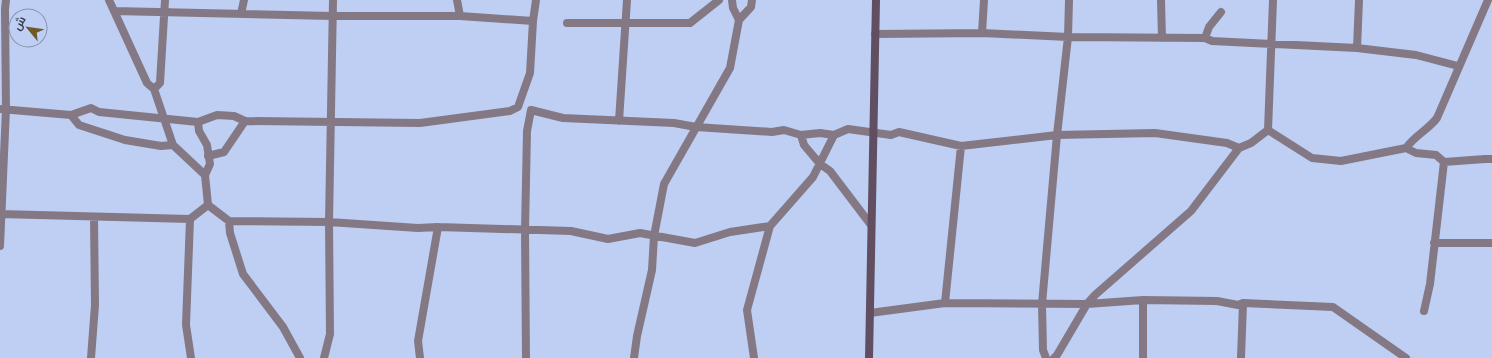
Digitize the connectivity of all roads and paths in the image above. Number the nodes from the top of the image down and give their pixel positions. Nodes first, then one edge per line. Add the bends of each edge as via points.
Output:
1 (6, 0) edge
2 (109, 0) edge
3 (165, 0) edge
4 (244, 0) edge
5 (333, 0) edge
6 (457, 0) edge
7 (536, 0) edge
8 (627, 0) edge
9 (719, 0) edge
10 (732, 0) edge
11 (752, 0) edge
12 (876, 0) edge
13 (984, 0) edge
14 (1069, 0) edge
15 (1161, 0) edge
16 (1273, 0) edge
17 (1359, 0) edge
18 (1488, 0) edge
19 (3, 9) edge
20 (114, 11) junction
21 (1221, 12) dead end
22 (164, 13) junction
23 (241, 14) junction
24 (332, 16) junction
25 (460, 16) junction
26 (739, 20) junction
27 (533, 21) junction
28 (566, 23) dead end
29 (627, 24) junction
30 (982, 33) junction
31 (875, 34) junction
32 (1068, 37) junction
33 (1162, 38) junction
34 (1205, 38) junction
35 (1272, 44) junction
36 (1357, 48) junction
37 (1458, 66) junction
38 (154, 89) junction
39 (3, 109) edge
40 (71, 115) junction
41 (165, 119) junction
42 (245, 121) junction
43 (619, 121) junction
44 (198, 122) junction
45 (330, 123) junction
46 (696, 127) junction
47 (1268, 130) junction
48 (873, 132) junction
49 (834, 135) junction
50 (1057, 135) junction
51 (801, 136) junction
52 (173, 145) junction
53 (961, 146) junction
54 (1239, 148) junction
55 (1406, 148) junction
56 (208, 156) junction
57 (1492, 159) edge
58 (1444, 162) junction
59 (820, 164) junction
60 (205, 175) junction
61 (208, 205) junction
62 (1, 214) edge
63 (94, 217) junction
64 (190, 219) junction
65 (229, 221) junction
66 (329, 222) junction
67 (871, 225) junction
68 (770, 226) junction
69 (438, 227) junction
70 (525, 230) junction
71 (654, 236) junction
72 (1434, 243) junction
73 (1492, 243) edge
74 (0, 246) edge
75 (1143, 300) junction
76 (945, 303) junction
77 (1243, 303) junction
78 (1042, 304) junction
79 (1087, 304) junction
80 (1424, 311) dead end
81 (870, 313) junction
82 (91, 358) edge
83 (191, 358) edge
84 (300, 358) edge
85 (324, 358) edge
86 (420, 358) edge
87 (526, 358) edge
88 (634, 358) edge
89 (754, 358) edge
90 (869, 358) edge
91 (1046, 358) edge
92 (1054, 358) edge
93 (1143, 358) edge
94 (1241, 358) edge
95 (1406, 358) edge

1 - 19 street
2 - 20 street
3 - 22 street
4 - 23 street
5 - 24 street
6 - 25 street
7 - 27 street
8 - 29 street
9 - 29 street via 690,22
10 - 26 street
11 - 26 street via 752,7
12 - 31 main road
13 - 30 street
14 - 32 street
15 - 33 street
16 - 35 street
17 - 36 street
18 - 37 street
19 - 39 street
20 - 22 street
20 - 38 street via 147,83
21 - 34 street via 1208,27
22 - 23 street
22 - 38 street via 160,83
23 - 24 street
24 - 25 street
24 - 45 street
25 - 27 street
26 - 46 street via 730,68
27 - 45 street via 530,73 518,107 510,111 420,123
28 - 29 street
29 - 43 street
30 - 31 street
30 - 32 street
31 - 48 main road
32 - 33 street
32 - 50 street
33 - 34 street
34 - 35 street via 1212,41
35 - 36 street
35 - 47 street
36 - 37 street via 1416,55
37 - 55 street via 1437,118 1430,127 1413,138
38 - 41 street
39 - 40 street
39 - 62 street
40 - 41 street via 91,108 99,112
40 - 52 street via 79,125 125,140 161,146
41 - 44 street
41 - 52 street
42 - 44 street via 234,116 217,115
42 - 45 street
42 - 56 street via 224,152
43 - 46 street via 674,123
43 - 70 street via 563,118 531,110 527,131
44 - 56 street via 199,132 207,145
45 - 66 street
46 - 51 street via 772,132 784,130
46 - 71 street via 664,184
47 - 54 street via 1251,143
47 - 55 street via 1312,158 1341,161
48 - 49 street via 848,129
48 - 53 street via 891,135 899,132
48 - 67 main road
49 - 51 street via 820,133
49 - 59 street
50 - 53 street
50 - 54 street via 1155,133 1226,143
50 - 78 street
51 - 59 street via 804,145
52 - 60 street
53 - 76 street
54 - 79 street via 1191,211
55 - 58 street via 1416,153 1436,154
56 - 60 street via 210,164
57 - 58 street
58 - 72 street
59 - 67 street via 830,171
59 - 68 street via 813,177
60 - 61 street
61 - 64 street
61 - 65 street
62 - 63 street
62 - 74 street
63 - 64 street
63 - 82 street via 95,306
64 - 83 street via 186,325
65 - 66 street
65 - 84 street via 230,234 243,274 283,327
66 - 69 street
66 - 85 street via 330,334
67 - 81 main road
68 - 71 street via 730,232 695,243
68 - 89 street via 747,310
69 - 70 street
69 - 86 street via 418,341
70 - 71 street via 571,231 608,238 640,233
70 - 87 street
71 - 88 street via 652,270
72 - 73 street
72 - 80 street via 1430,284
75 - 77 street via 1217,300 1238,305
75 - 79 street
75 - 93 street
76 - 78 street
76 - 81 street
77 - 94 street
77 - 95 street via 1333,307
78 - 79 street
78 - 91 street
79 - 92 street
81 - 90 main road

